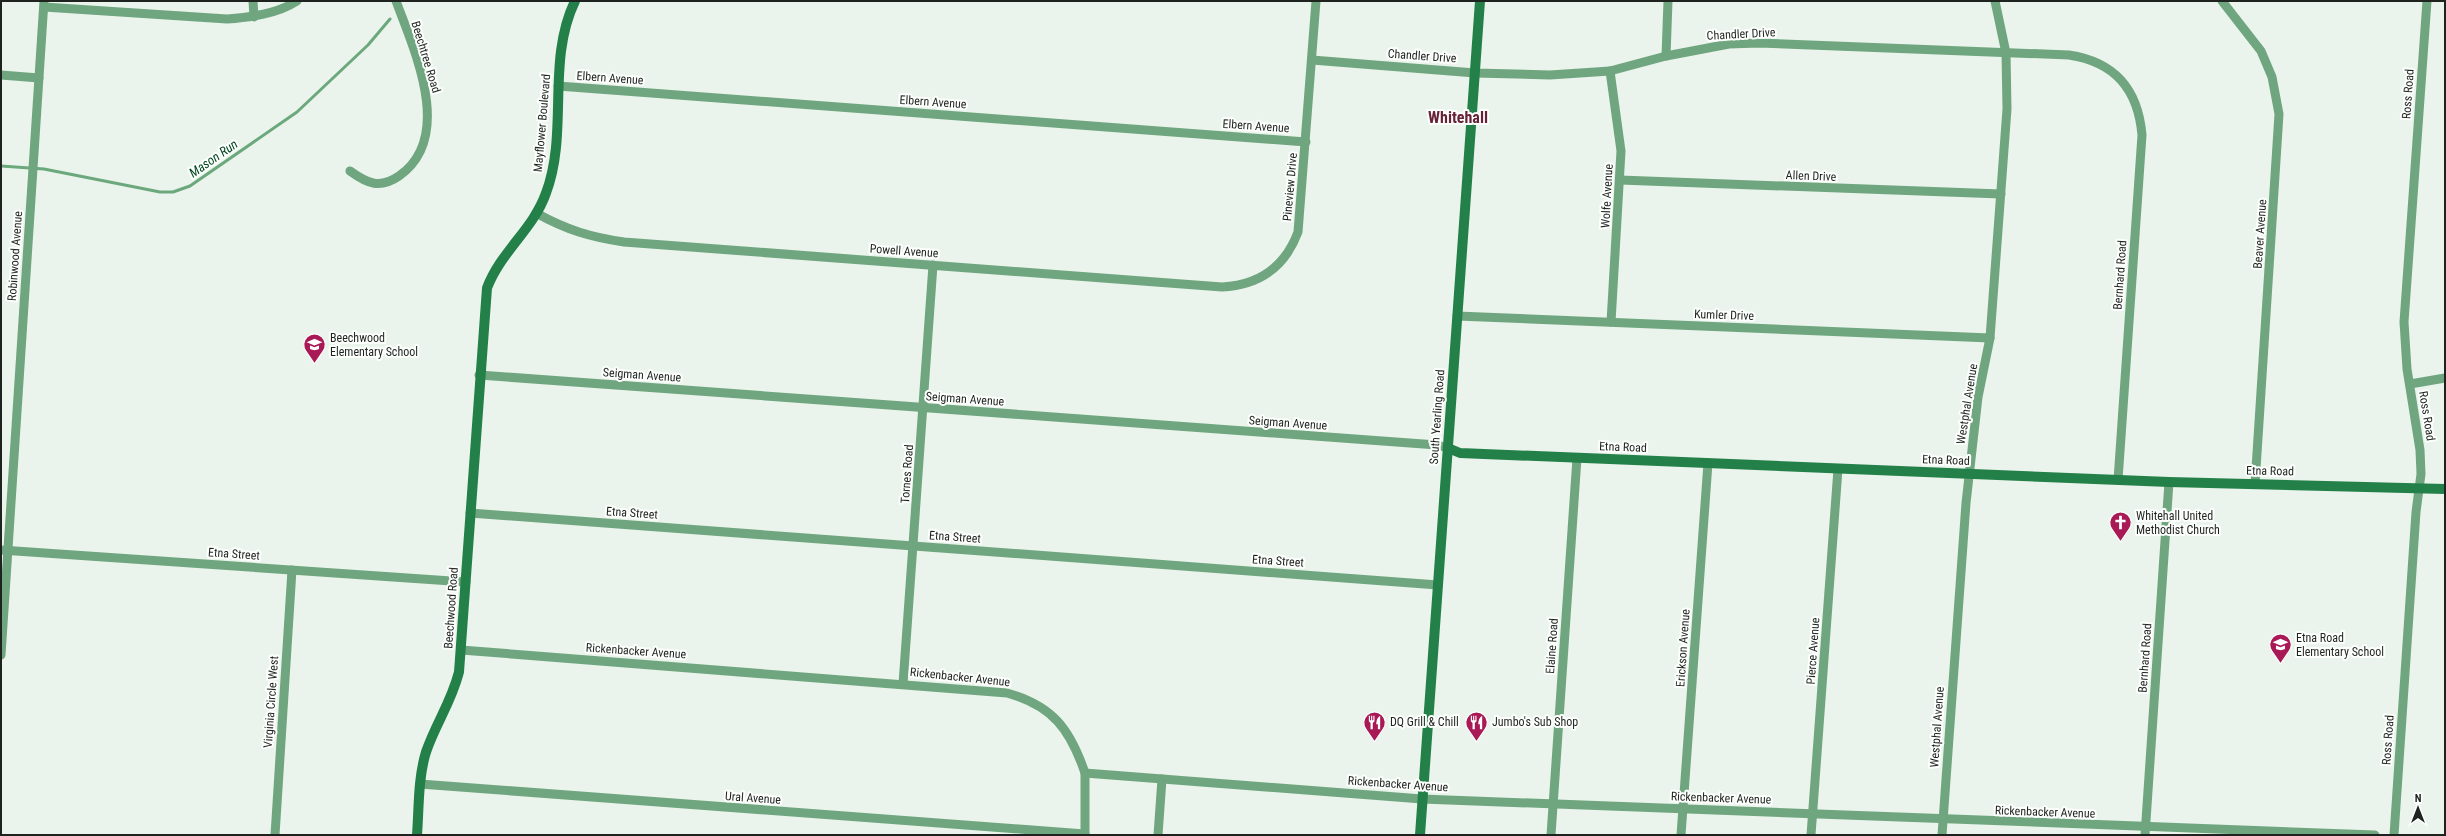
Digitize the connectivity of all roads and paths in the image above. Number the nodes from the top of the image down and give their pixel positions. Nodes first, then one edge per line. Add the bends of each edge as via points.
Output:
1 (253, 1) edge
2 (297, 1) edge
3 (396, 1) edge
4 (576, 1) edge
5 (1316, 1) edge
6 (1480, 1) edge
7 (1668, 1) edge
8 (1995, 1) edge
9 (2222, 1) edge
10 (2427, 1) edge
11 (44, 4) edge
12 (254, 17) junction
13 (2006, 53) junction
14 (1666, 56) junction
15 (1312, 60) junction
16 (1610, 71) junction
17 (1475, 72) junction
18 (1, 75) edge
19 (39, 78) junction
20 (2120, 78) joint
21 (558, 86) junction
22 (1306, 142) junction
23 (350, 171) dead end
24 (1620, 180) junction
25 (2002, 194) junction
26 (536, 213) junction
27 (933, 265) junction
28 (1272, 271) joint
29 (1457, 316) junction
30 (1611, 322) junction
31 (1990, 338) junction
32 (479, 375) junction
33 (2445, 378) edge
34 (2410, 384) junction
35 (923, 408) junction
36 (1448, 448) junction
37 (1577, 458) junction
38 (1708, 463) junction
39 (1838, 469) junction
40 (1969, 474) junction
41 (2118, 480) junction
42 (2169, 482) junction
43 (2255, 484) junction
44 (2418, 488) junction
45 (2445, 488) edge
46 (470, 513) junction
47 (914, 546) junction
48 (5, 550) edge
49 (292, 570) junction
50 (466, 582) junction
51 (1438, 586) junction
52 (462, 650) junction
53 (1, 655) edge
54 (903, 684) junction
55 (1085, 773) junction
56 (1162, 779) junction
57 (420, 784) junction
58 (1422, 799) junction
59 (1553, 804) junction
60 (1683, 808) junction
61 (1813, 814) junction
62 (1943, 818) junction
63 (2146, 831) edge
64 (276, 835) edge
65 (417, 835) edge
66 (1085, 835) edge
67 (1158, 835) edge
68 (1420, 835) edge
69 (1551, 835) edge
70 (1681, 835) edge
71 (1811, 835) edge
72 (1942, 835) edge
73 (2375, 835) edge
74 (2394, 835) edge

1 - 12 street
2 - 12 street via 288,7
3 - 23 street, Beechtree Road via 426,93 428,130 423,147 412,164 394,180 384,183 366,182
4 - 21 street, Mayflower Boulevard via 564,29
5 - 15 street, Pineview Drive
6 - 17 street, South Yearling Road
7 - 14 street
8 - 13 street, Westphal Avenue
9 - 43 street, Beaver Avenue via 2261,51 2272,77 2279,114
10 - 34 street, Ross Road via 2404,322
11 - 12 street via 227,19
11 - 19 street, Robinwood Avenue
13 - 14 street, Chandler Drive via 1759,43 1704,47
13 - 20 street, Chandler Drive via 2083,57 2103,66
13 - 25 street, Westphal Avenue via 2007,109
14 - 16 street, Chandler Drive
15 - 17 street, Chandler Drive
15 - 22 street, Pineview Drive
16 - 17 street, Chandler Drive via 1550,75
16 - 24 street, Wolfe Avenue via 1619,125
17 - 29 street, South Yearling Road
18 - 19 street
19 - 48 street, Robinwood Avenue
20 - 41 street, Bernhard Road via 2130,90 2136,105 2142,135
21 - 22 street, Elbern Avenue
21 - 26 street, Mayflower Boulevard via 552,173 546,194
22 - 28 street, Pineview Drive via 1298,232 1292,247
24 - 25 street, Allen Drive
24 - 30 street, Wolfe Avenue
25 - 31 street, Westphal Avenue
26 - 27 street, Powell Avenue via 565,229 591,237 624,242
26 - 32 street, Mayflower Boulevard via 494,269 487,288
27 - 28 street, Powell Avenue via 1222,287 1248,284
27 - 35 street, Tornes Road
29 - 30 street, Kumler Drive
29 - 36 street, South Yearling Road
30 - 31 street, Kumler Drive
31 - 40 street, Westphal Avenue via 1978,397
32 - 35 street, Seigman Avenue
32 - 46 street, Beechwood Road
33 - 34 street
34 - 44 street, Ross Road via 2420,450 2421,474
35 - 36 street, Seigman Avenue via 1437,445
35 - 47 street, Tornes Road
36 - 37 street, Etna Road via 1460,453
36 - 51 street, South Yearling Road
37 - 38 street, Etna Road
37 - 59 street, Elaine Road
38 - 39 street, Etna Road
38 - 60 street, Erickson Avenue
39 - 40 street, Etna Road
39 - 61 street, Pierce Avenue
40 - 41 street, Etna Road
40 - 62 street, Westphal Avenue
41 - 42 street, Etna Road
42 - 43 street, Etna Road
42 - 63 street, Bernhard Road
43 - 44 street, Etna Road
44 - 45 street, Etna Road
44 - 74 street, Ross Road
46 - 47 street, Etna Street
46 - 50 street, Beechwood Road
47 - 51 street, Etna Street
47 - 54 street, Tornes Road
48 - 49 street, Etna Street
48 - 53 street, Robinwood Avenue
49 - 50 street, Etna Street
49 - 64 street, Virginia Circle West
50 - 52 street, Beechwood Road
51 - 58 street, South Yearling Road
52 - 54 street, Rickenbacker Avenue
52 - 57 street, Beechwood Road via 454,694 426,751
54 - 55 street, Rickenbacker Avenue via 994,691 1035,703 1048,712 1068,733
55 - 56 street, Rickenbacker Avenue
55 - 66 street
56 - 58 street, Rickenbacker Avenue
56 - 67 street
57 - 65 street, Beechwood Road
57 - 66 street, Ural Avenue
58 - 59 street, Rickenbacker Avenue
58 - 68 street, South Yearling Road
59 - 60 street, Rickenbacker Avenue
59 - 69 street, Elaine Road
60 - 61 street, Rickenbacker Avenue
60 - 70 street, Erickson Avenue
61 - 62 street, Rickenbacker Avenue
61 - 71 street, Pierce Avenue
62 - 63 street, Rickenbacker Avenue
62 - 72 street, Westphal Avenue
63 - 73 street, Rickenbacker Avenue

